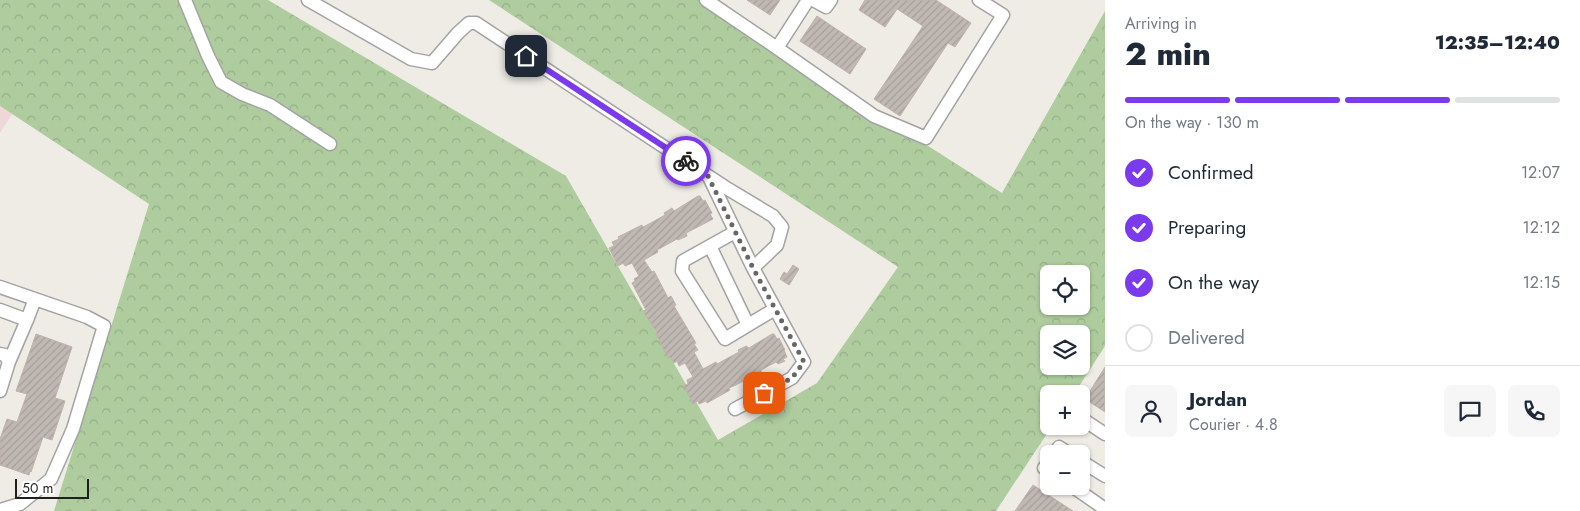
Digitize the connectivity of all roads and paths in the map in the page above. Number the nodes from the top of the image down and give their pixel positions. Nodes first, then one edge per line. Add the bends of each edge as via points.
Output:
1 (185, 0) edge
2 (308, 0) edge
3 (706, 0) edge
4 (808, 0) edge
5 (813, 0) edge
6 (831, 0) edge
7 (979, 0) edge
8 (777, 48) junction
9 (330, 144) dead end
10 (708, 176) junction
11 (735, 232) junction
12 (710, 246) junction
13 (753, 268) junction
14 (0, 287) edge
15 (35, 299) junction
16 (775, 309) junction
17 (0, 310) edge
18 (27, 320) junction
19 (748, 325) junction
20 (5, 358) edge
21 (0, 391) edge
22 (735, 409) dead end
23 (1090, 424) edge
24 (1105, 434) edge
25 (1090, 467) edge
26 (1105, 476) edge
27 (1086, 495) edge
28 (1105, 508) edge
29 (0, 510) edge

1 - 9 street via 221,82 270,104
2 - 10 street via 411,59 432,63 458,33 469,24 476,23
3 - 8 street
4 - 8 street
5 - 6 street via 826,7
7 - 8 street via 1002,15 926,138 874,116
10 - 11 street
10 - 13 street via 773,216 782,227 778,245
11 - 12 street
11 - 13 street
12 - 19 street
12 - 19 street via 683,261 682,271 725,339
13 - 16 street
14 - 15 street
15 - 18 street
15 - 29 street via 104,326 73,430 51,479 20,504
16 - 19 street
16 - 22 street via 804,362 792,378
17 - 18 street
18 - 20 street
20 - 21 street
23 - 24 street
25 - 26 street
27 - 28 street

